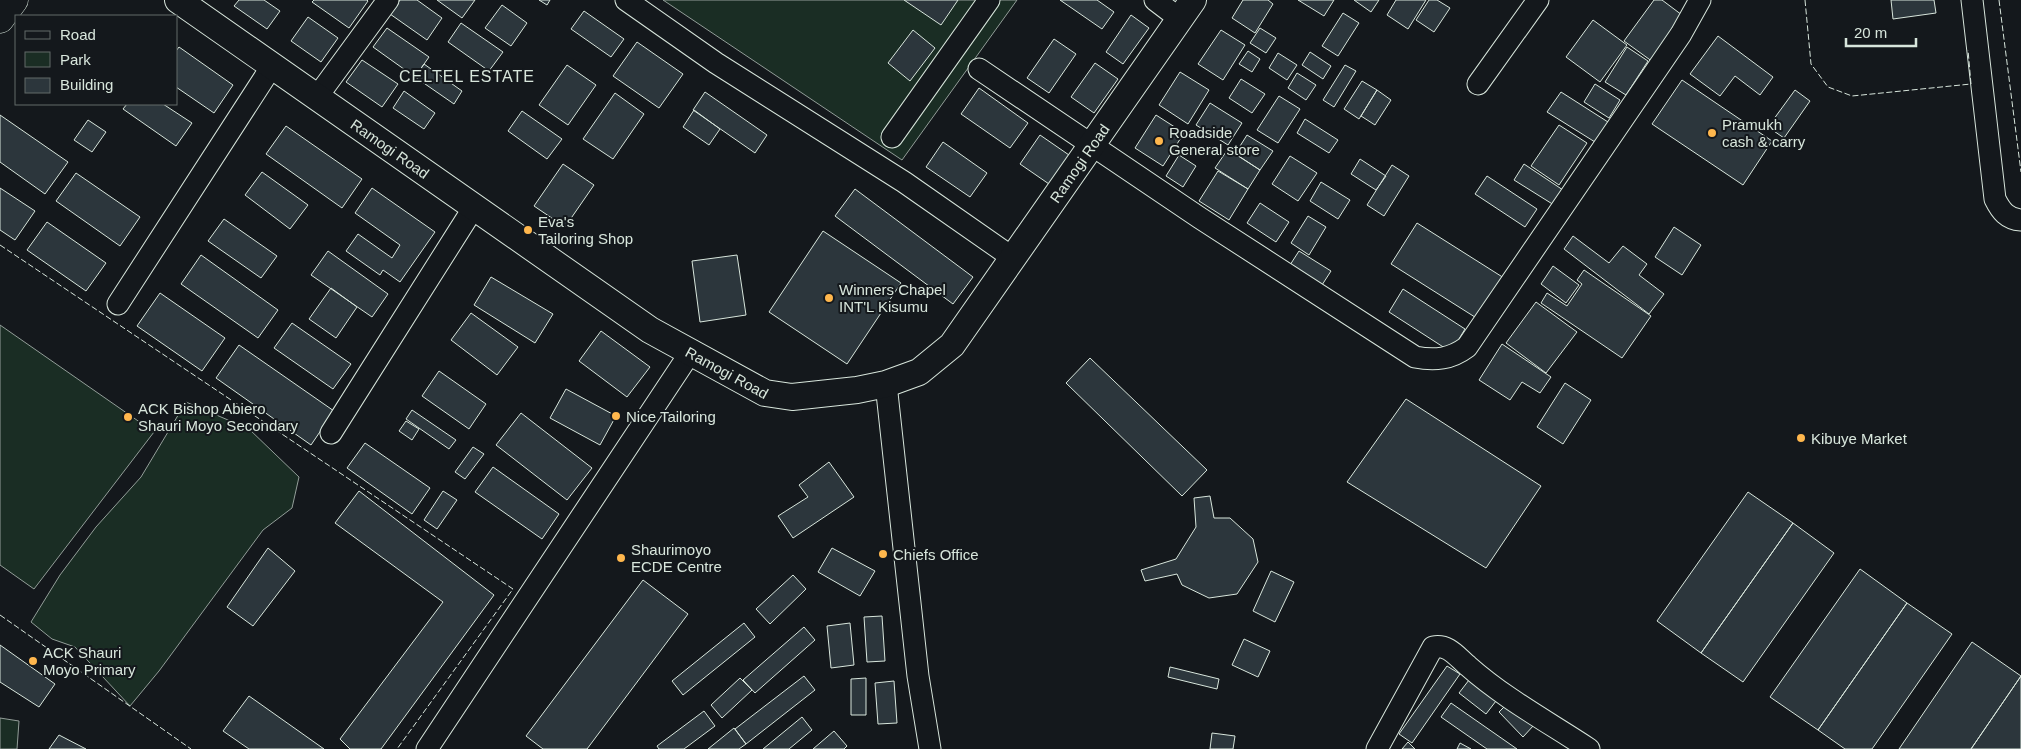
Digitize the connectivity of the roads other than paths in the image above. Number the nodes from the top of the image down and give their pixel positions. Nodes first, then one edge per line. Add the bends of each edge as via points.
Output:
1 (14, 0) edge
2 (388, 0) edge
3 (626, 0) edge
4 (988, 0) edge
5 (1154, 0) edge
6 (1538, 0) edge
7 (1700, 0) edge
8 (1972, 0) edge
9 (192, 4) edge
10 (1187, 9) edge
11 (0, 19) edge
12 (272, 66) junction
13 (980, 69) dead end
14 (1478, 84) dead end
15 (317, 97) junction
16 (892, 137) dead end
17 (1093, 144) junction
18 (474, 207) junction
19 (2021, 220) edge
20 (1013, 258) junction
21 (118, 304) dead end
22 (690, 353) junction
23 (886, 384) junction
24 (331, 433) dead end
25 (427, 749) edge
26 (930, 749) edge
27 (1377, 749) edge
28 (1588, 749) edge

1 - 11 main road
2 - 15 street
3 - 20 street via 716,63 904,182
4 - 16 street
5 - 10 street
6 - 14 street
7 - 17 street via 1676,42 1467,347 1450,358 1416,357 1200,218
8 - 19 street via 1995,199 2000,210 2013,220
9 - 12 street, Ramogi Road
10 - 17 street, Ramogi Road
12 - 15 street, Ramogi Road
12 - 21 street
13 - 17 street
15 - 18 street, Ramogi Road
17 - 20 street, Ramogi Road
18 - 22 street, Ramogi Road via 650,330
18 - 24 street
20 - 23 street, Ramogi Road via 952,345 919,372
22 - 23 street, Ramogi Road via 765,393 792,397
22 - 25 street
23 - 26 street via 918,676
27 - 28 street via 1433,647 1440,645 1453,652 1481,678

